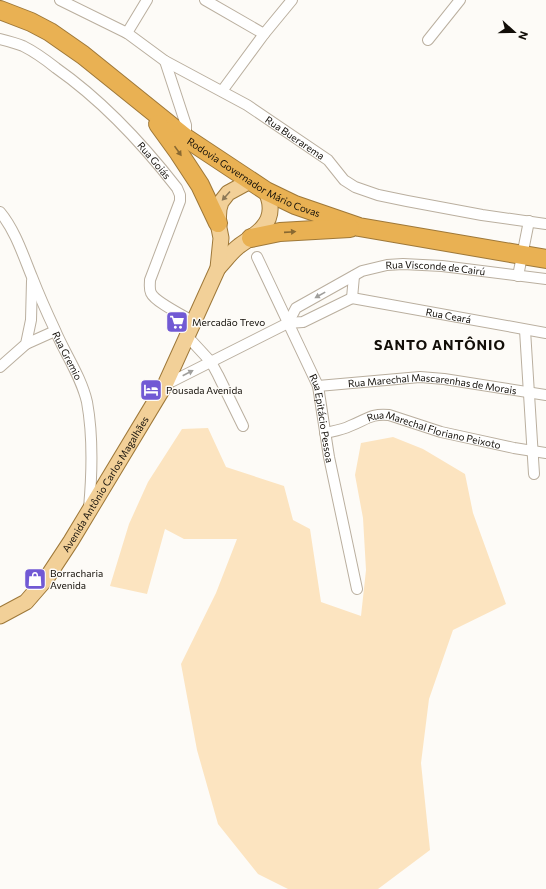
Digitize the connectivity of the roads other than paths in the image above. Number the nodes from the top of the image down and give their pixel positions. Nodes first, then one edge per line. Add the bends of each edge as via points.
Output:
1 (60, 0) edge
2 (147, 0) edge
3 (205, 0) edge
4 (292, 0) edge
5 (460, 0) edge
6 (0, 10) edge
7 (128, 34) junction
8 (264, 34) junction
9 (0, 39) edge
10 (428, 40) dead end
11 (166, 61) junction
12 (222, 91) junction
13 (148, 108) junction
14 (186, 138) junction
15 (250, 181) junction
16 (266, 191) junction
17 (0, 212) edge
18 (529, 221) junction
19 (546, 224) edge
20 (359, 227) junction
21 (220, 230) junction
22 (245, 243) junction
23 (522, 255) junction
24 (257, 257) dead end
25 (546, 259) edge
26 (218, 268) junction
27 (354, 276) junction
28 (518, 276) junction
29 (32, 277) junction
30 (546, 280) edge
31 (352, 298) junction
32 (194, 322) junction
33 (288, 323) junction
34 (525, 330) junction
35 (55, 331) junction
36 (546, 333) edge
37 (187, 336) junction
38 (26, 344) junction
39 (211, 362) junction
40 (0, 367) edge
41 (166, 385) junction
42 (318, 386) junction
43 (529, 392) junction
44 (546, 395) edge
45 (243, 426) dead end
46 (325, 433) junction
47 (533, 451) junction
48 (546, 453) edge
49 (534, 474) dead end
50 (89, 510) junction
51 (357, 589) dead end
52 (0, 616) edge

1 - 7 street, Rua Buerarema
2 - 7 street
3 - 8 street
4 - 8 street
5 - 10 street
6 - 13 highway, Rodovia Governador Mário Covas via 50,32 83,55
7 - 11 street, Rua Buerarema
8 - 12 street
9 - 32 street, Rua Goiás via 23,46 80,85 134,137 177,188 180,201 149,286 156,299
11 - 12 street, Rua Buerarema
11 - 14 street via 186,125
12 - 18 street, Rua Buerarema via 328,160 344,180 355,187 407,201
13 - 14 highway, Rodovia Governador Mário Covas
13 -> 21 highway via 200,185
14 - 15 highway, Rodovia Governador Mário Covas
15 - 16 highway, Rodovia Governador Mário Covas
15 -> 21 main road via 228,193 222,202 219,209
16 - 20 highway, Rodovia Governador Mário Covas via 295,205
16 - 22 main road via 270,207 268,219 263,228
17 - 29 street, Rua Gremio via 12,230
18 - 19 street, Rua Buerarema
18 - 23 street
22 -> 20 highway via 280,232
20 - 23 highway, Rodovia Governador Mário Covas
21 - 22 main road via 228,244
21 - 26 main road
22 - 26 main road
23 - 25 highway, Rodovia Governador Mário Covas
23 - 28 street
24 - 33 street, Rua Epitácio Pessoa
26 - 32 main road, Avenida Antônio Carlos Magalhães
27 - 28 street, Rua Visconde de Cairú via 371,268 403,264 442,266
27 - 31 street
27 -> 33 street, Rua Visconde de Cairú via 296,308
28 - 30 street, Rua Visconde de Cairú
29 - 35 street, Rua Gremio
29 - 38 street via 31,320
31 - 33 street via 303,322
31 - 34 street, Rua Ceará
32 - 37 main road, Avenida Antônio Carlos Magalhães
33 - 39 street
33 - 42 street, Rua Epitácio Pessoa
34 - 36 street, Rua Ceará
34 - 43 street
35 - 38 street
35 - 50 street, Rua Gremio via 86,400 91,474
37 - 39 street
37 - 41 main road, Avenida Antônio Carlos Magalhães
38 - 40 street
41 -> 39 street
39 - 45 street
41 - 50 main road, Avenida Antônio Carlos Magalhães
42 - 43 street, Rua Marechal Mascarenhas de Morais via 420,377
42 - 46 street, Rua Epitácio Pessoa
43 - 44 street, Rua Marechal Mascarenhas de Morais
43 - 47 street
46 - 47 street, Rua Marechal Floriano Peixoto via 346,428 368,417 381,414 396,416 441,432
46 - 51 street, Rua Epitácio Pessoa
47 - 48 street, Rua Marechal Floriano Peixoto
47 - 49 street
50 - 52 main road, Avenida Antônio Carlos Magalhães via 59,560 36,591 26,602

